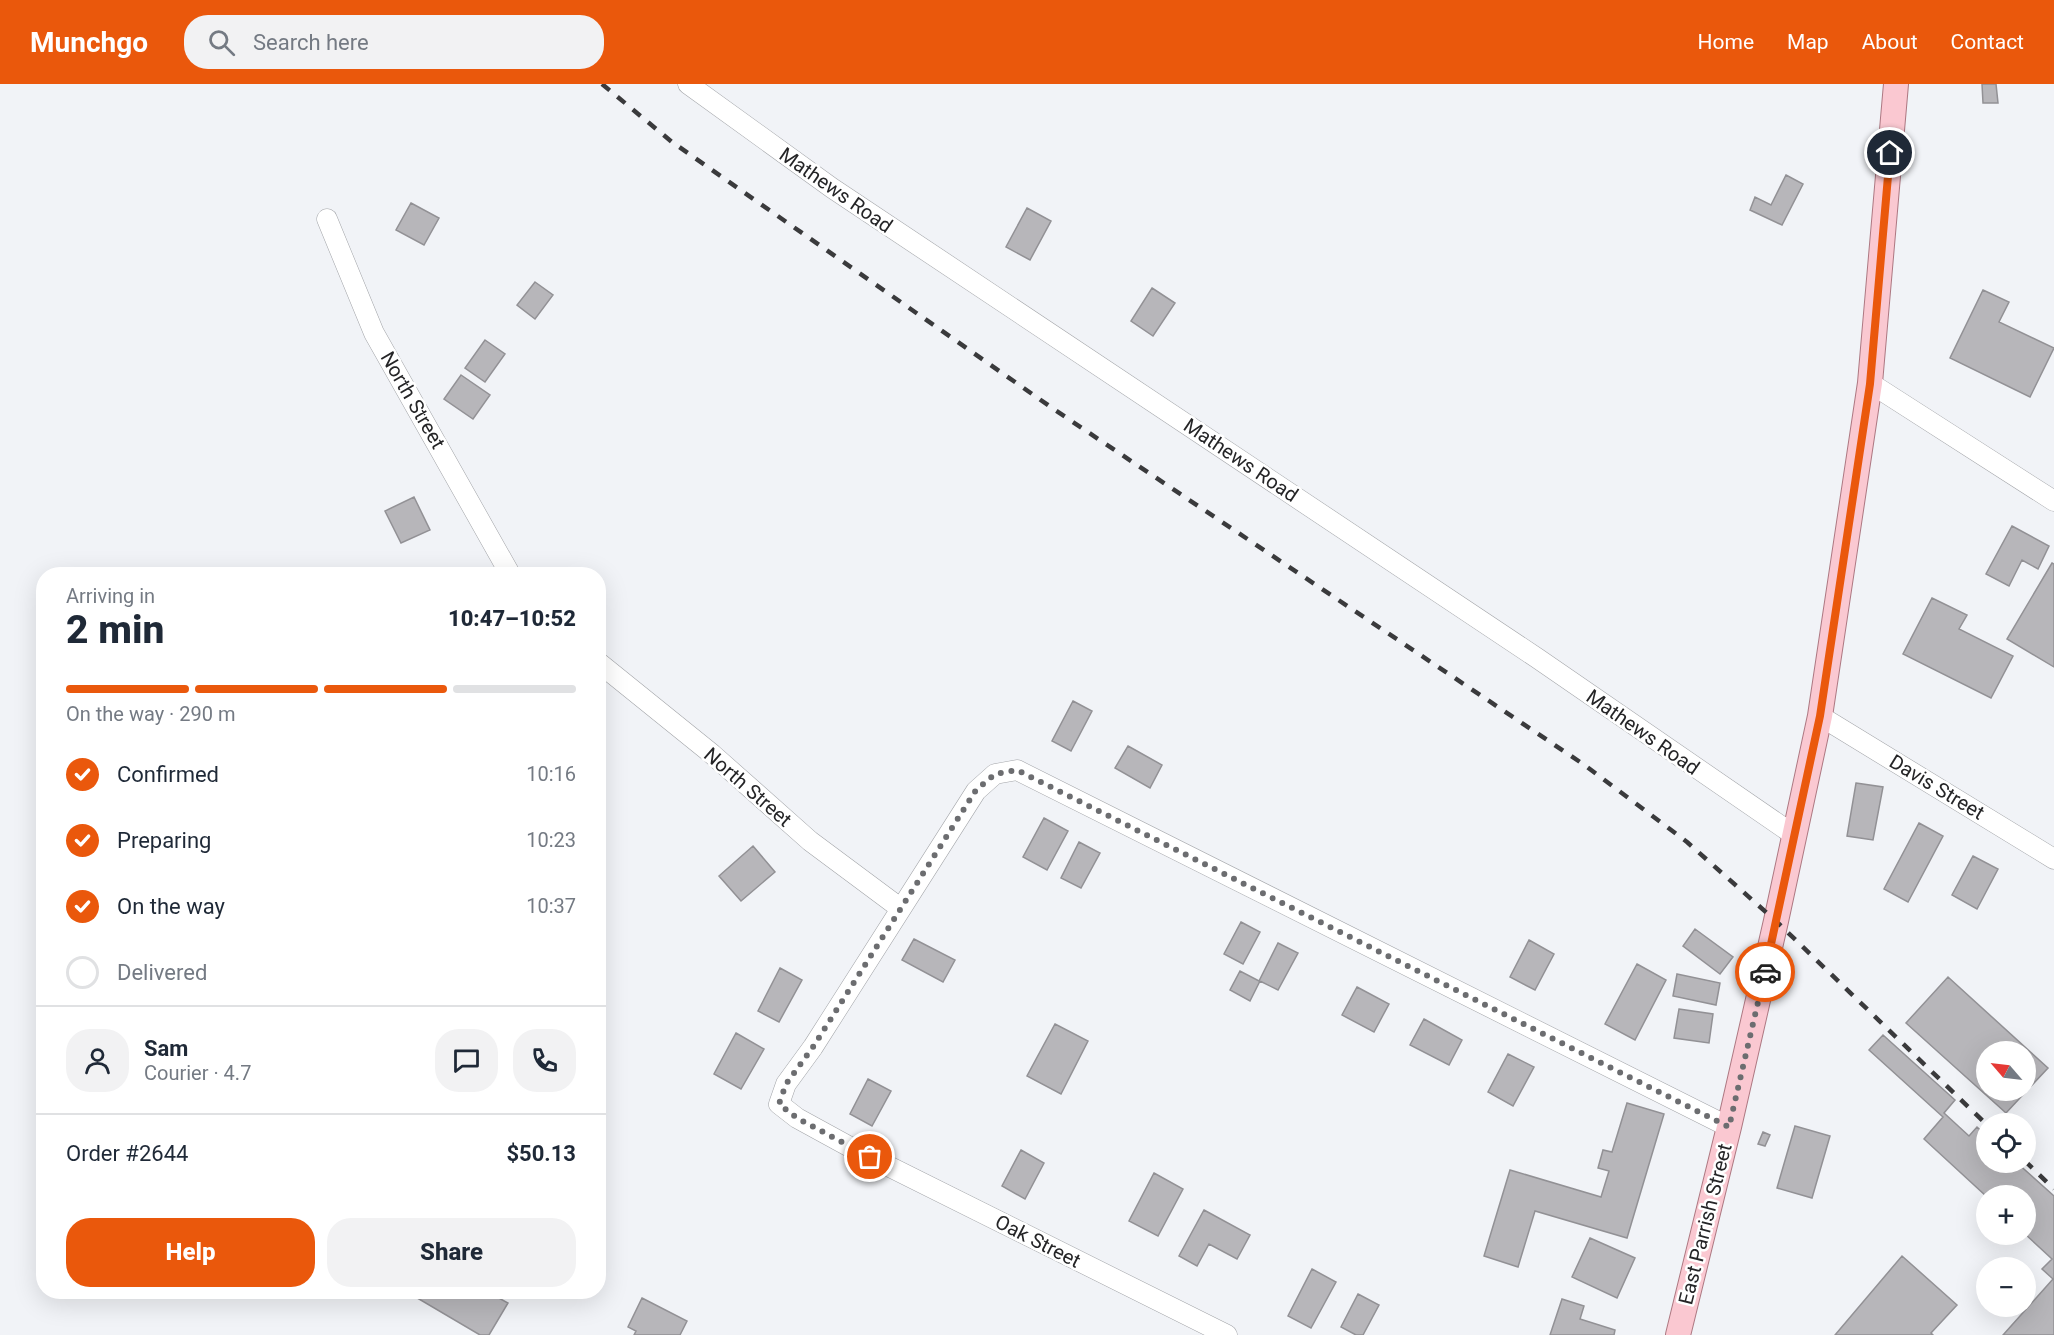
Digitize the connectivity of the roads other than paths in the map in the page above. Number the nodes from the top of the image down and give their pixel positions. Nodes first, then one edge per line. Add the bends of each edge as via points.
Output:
1 (688, 84) edge
2 (1896, 84) edge
3 (327, 219) dead end
4 (1870, 384) junction
5 (2054, 501) edge
6 (506, 567) edge
7 (606, 668) edge
8 (1820, 716) junction
9 (1794, 835) junction
10 (2054, 859) edge
11 (900, 908) junction
12 (1729, 1127) junction
13 (1227, 1335) edge
14 (1678, 1335) edge

1 - 9 street, Mathews Road via 832,189 1517,645
2 - 4 main road, East Parrish Street
3 - 6 street, North Street via 374,333
4 - 5 street
4 - 8 main road, East Parrish Street
7 - 11 street, North Street via 712,754 810,841
8 - 9 main road, East Parrish Street
8 - 10 street, Davis Street
9 - 12 main road, East Parrish Street
11 - 12 street via 976,790 995,774 1017,770
11 - 13 street, Oak Street via 786,1084 779,1104 850,1147
12 - 14 main road, East Parrish Street

